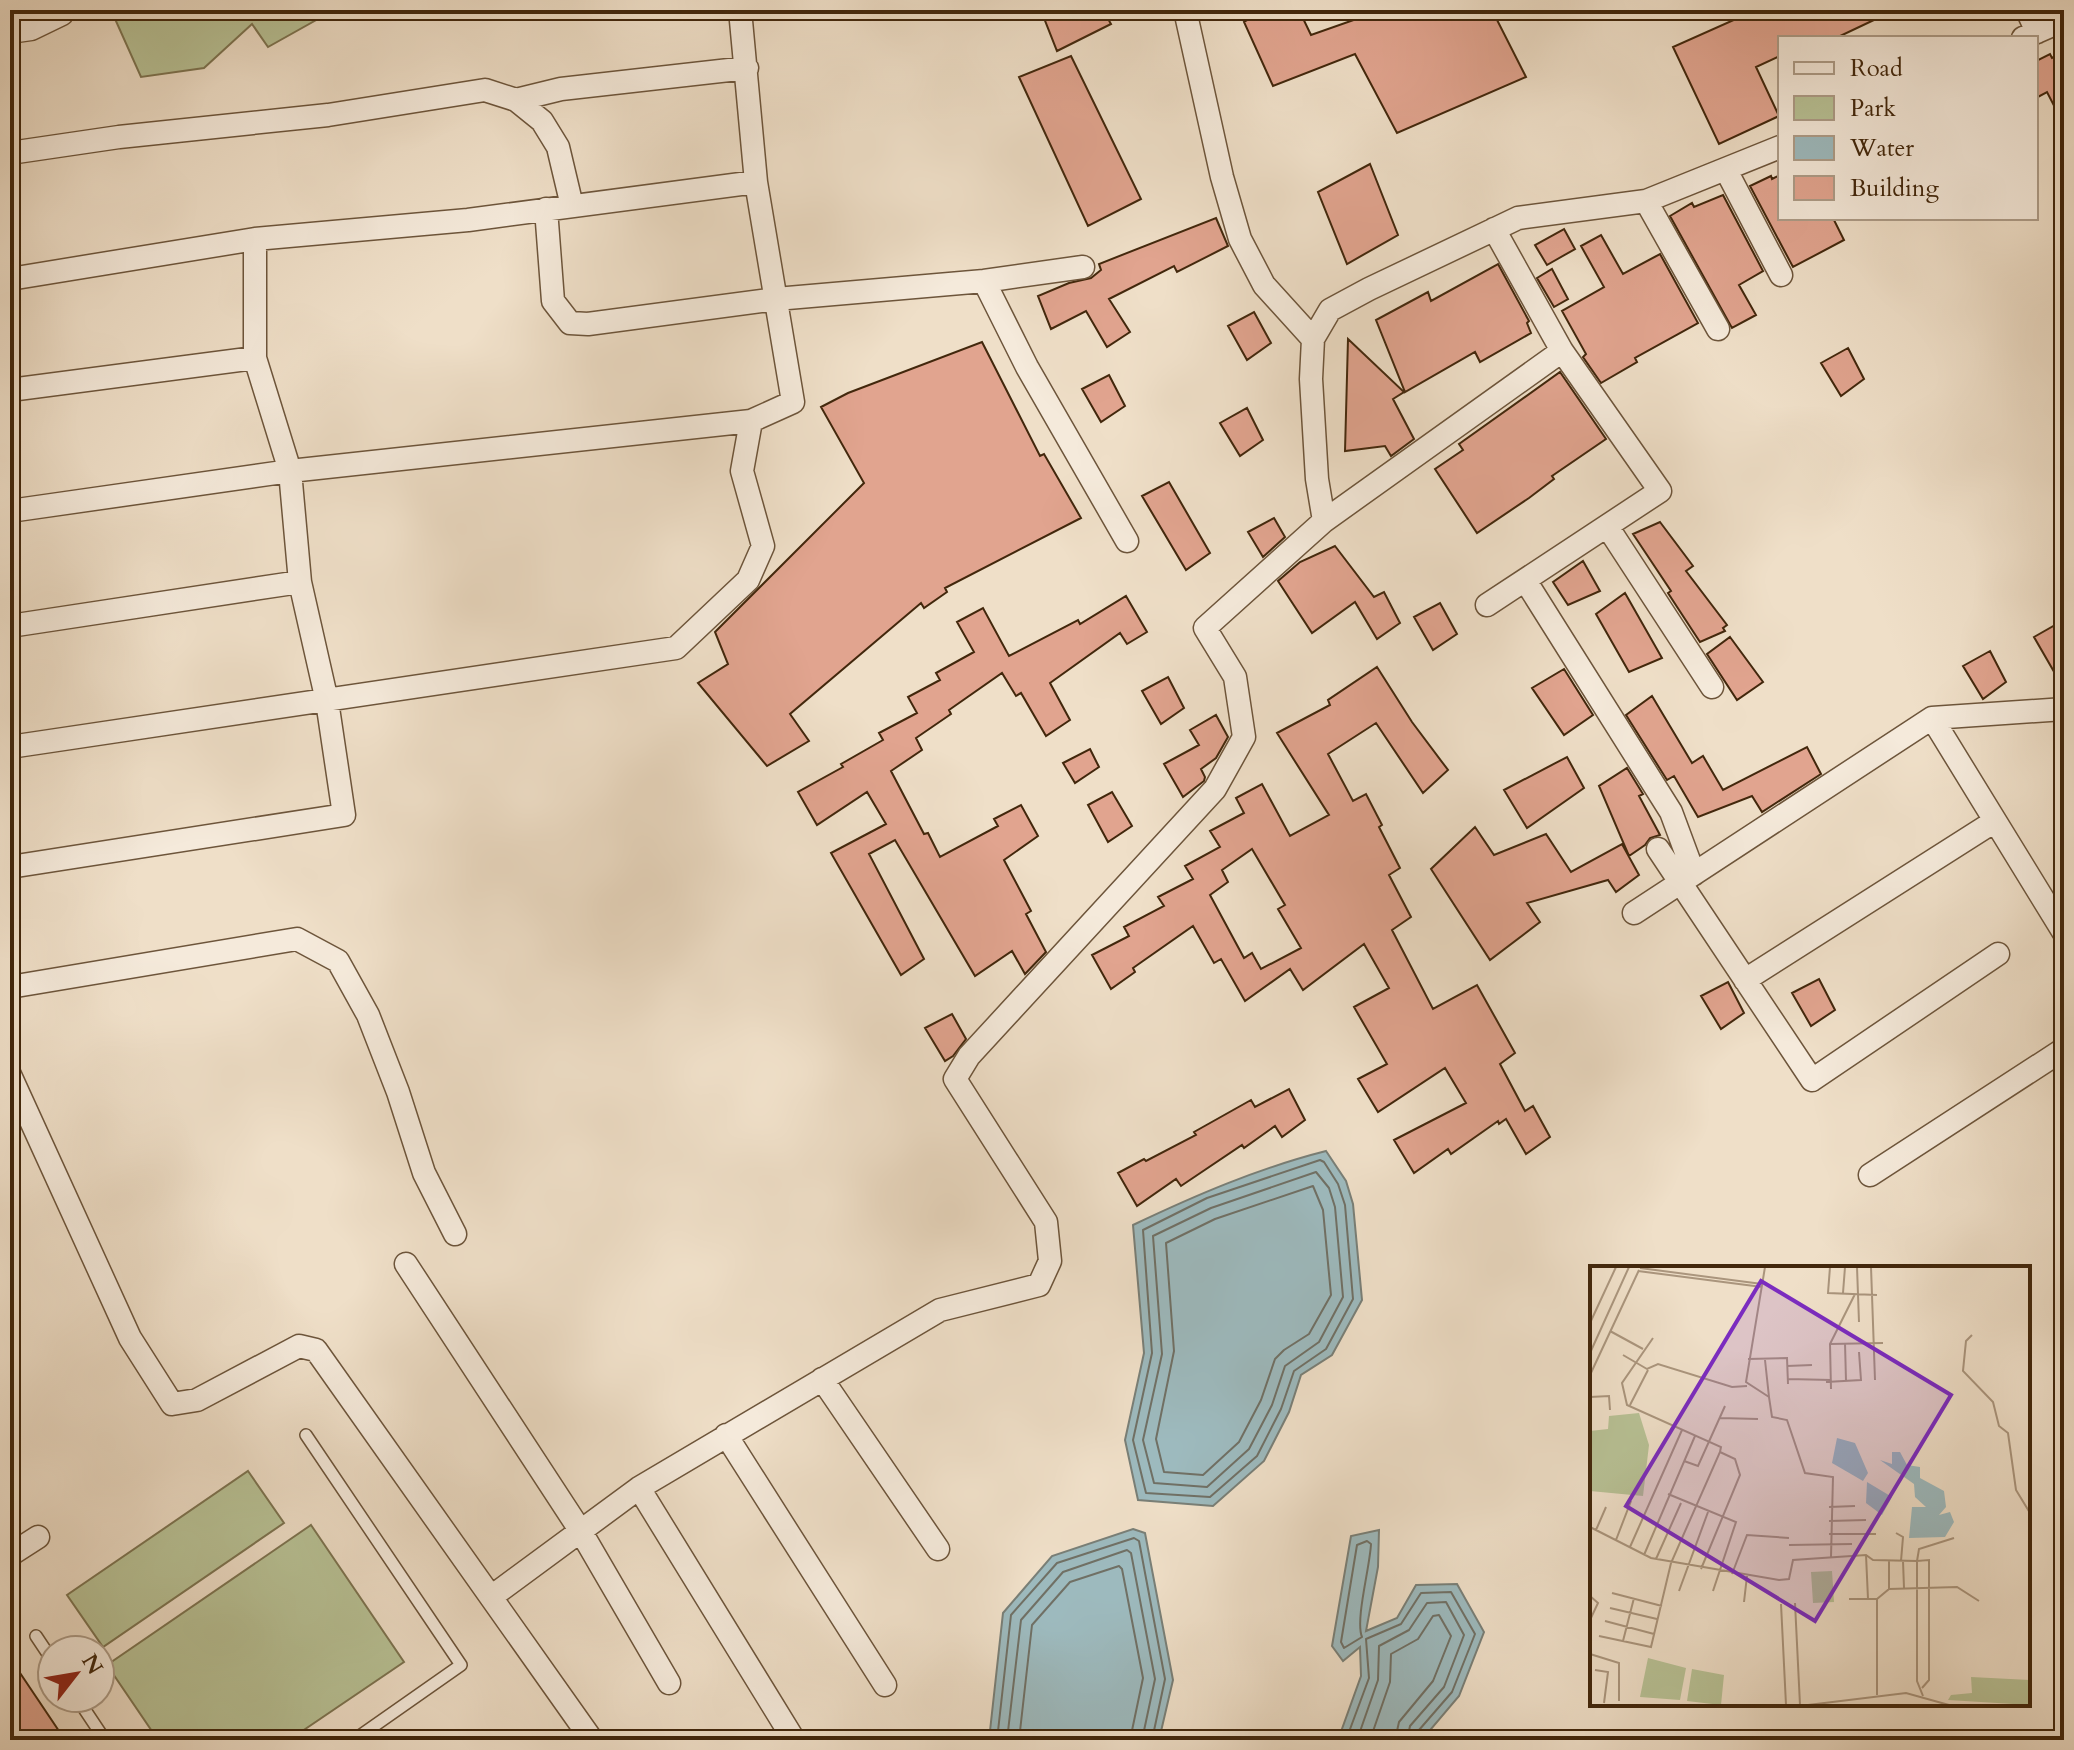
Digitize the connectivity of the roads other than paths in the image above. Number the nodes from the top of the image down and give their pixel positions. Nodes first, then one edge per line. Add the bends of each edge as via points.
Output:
1 (740, 10) edge
2 (1185, 10) edge
3 (2027, 10) edge
4 (62, 14) dead end
5 (2059, 17) edge
6 (10, 32) edge
7 (2030, 35) edge
8 (747, 68) junction
9 (516, 100) junction
10 (1778, 148) edge
11 (10, 153) edge
12 (1726, 170) junction
13 (756, 182) junction
14 (1646, 201) junction
15 (572, 206) junction
16 (546, 209) junction
17 (1494, 229) junction
18 (255, 239) junction
19 (1083, 267) dead end
20 (1781, 275) dead end
21 (10, 279) edge
22 (984, 281) junction
23 (776, 299) junction
24 (1718, 329) dead end
25 (1313, 339) junction
26 (1562, 351) junction
27 (255, 358) junction
28 (10, 390) edge
29 (751, 421) junction
30 (290, 471) junction
31 (10, 511) edge
32 (1324, 521) junction
33 (1607, 526) junction
34 (1127, 541) dead end
35 (1525, 580) junction
36 (300, 582) junction
37 (1487, 605) dead end
38 (10, 626) edge
39 (1712, 687) dead end
40 (327, 701) junction
41 (2064, 709) edge
42 (1932, 718) junction
43 (10, 747) edge
44 (1995, 821) junction
45 (1658, 849) dead end
46 (10, 867) edge
47 (1687, 879) junction
48 (1634, 913) dead end
49 (2064, 933) edge
50 (1998, 954) dead end
51 (1745, 980) junction
52 (10, 987) edge
53 (2064, 1049) edge
54 (10, 1075) edge
55 (17, 1111) edge
56 (1870, 1175) dead end
57 (455, 1234) dead end
58 (406, 1264) dead end
59 (822, 1379) junction
60 (306, 1435) dead end
61 (726, 1435) junction
62 (639, 1488) junction
63 (580, 1530) junction
64 (38, 1537) dead end
65 (938, 1549) dead end
66 (10, 1555) edge
67 (491, 1597) junction
68 (669, 1683) dead end
69 (885, 1685) dead end
70 (88, 1714) edge
71 (105, 1740) edge
72 (354, 1740) edge
73 (592, 1740) edge
74 (794, 1740) edge

1 - 8 street
2 - 25 street via 1240,239 1264,285
3 - 7 street
4 - 6 street via 31,29
5 - 7 street
8 - 9 street via 561,89
8 - 13 street
9 - 11 street via 485,90 328,115
9 - 15 street via 542,121 558,147
10 - 12 street
12 - 14 street
12 - 20 street
13 - 15 street
13 - 23 street
14 - 17 street via 1518,218
14 - 24 street
15 - 16 street
16 - 18 street
16 - 23 street via 553,301 570,323
17 - 25 street via 1330,310
17 - 26 street
18 - 21 street
18 - 27 street
19 - 22 street
22 - 23 street
22 - 34 street
23 - 29 street via 793,402
25 - 32 street via 1317,479
26 - 32 street
26 - 33 street via 1660,491
27 - 28 street
27 - 30 street
29 - 30 street
29 - 40 street via 742,471 763,546 748,580 676,648
30 - 31 street
30 - 36 street
32 - 59 street via 1205,628 1235,677 1244,737 1215,789 969,1056 955,1079 1046,1222 1050,1261 1039,1285 940,1310
33 - 35 street
33 - 39 street
35 - 37 street
35 - 47 street via 1671,812
36 - 38 street
36 - 40 street
40 - 43 street
40 - 46 street via 344,815
41 - 42 street
42 - 44 street
42 - 47 street
44 - 49 street
44 - 51 street
45 - 47 street
47 - 48 street
47 - 51 street
50 - 51 street via 1812,1080
52 - 57 street via 297,939 338,961 368,1015 424,1173
53 - 56 street
54 - 55 street
55 - 67 street via 130,1338 172,1404 197,1400 299,1346 316,1350
58 - 63 street
59 - 61 street
59 - 65 street
60 - 72 lane via 461,1665
61 - 62 street
61 - 69 street
62 - 63 street
62 - 74 street
63 - 67 street
63 - 68 street
64 - 66 street
67 - 73 street
70 - 71 lane

